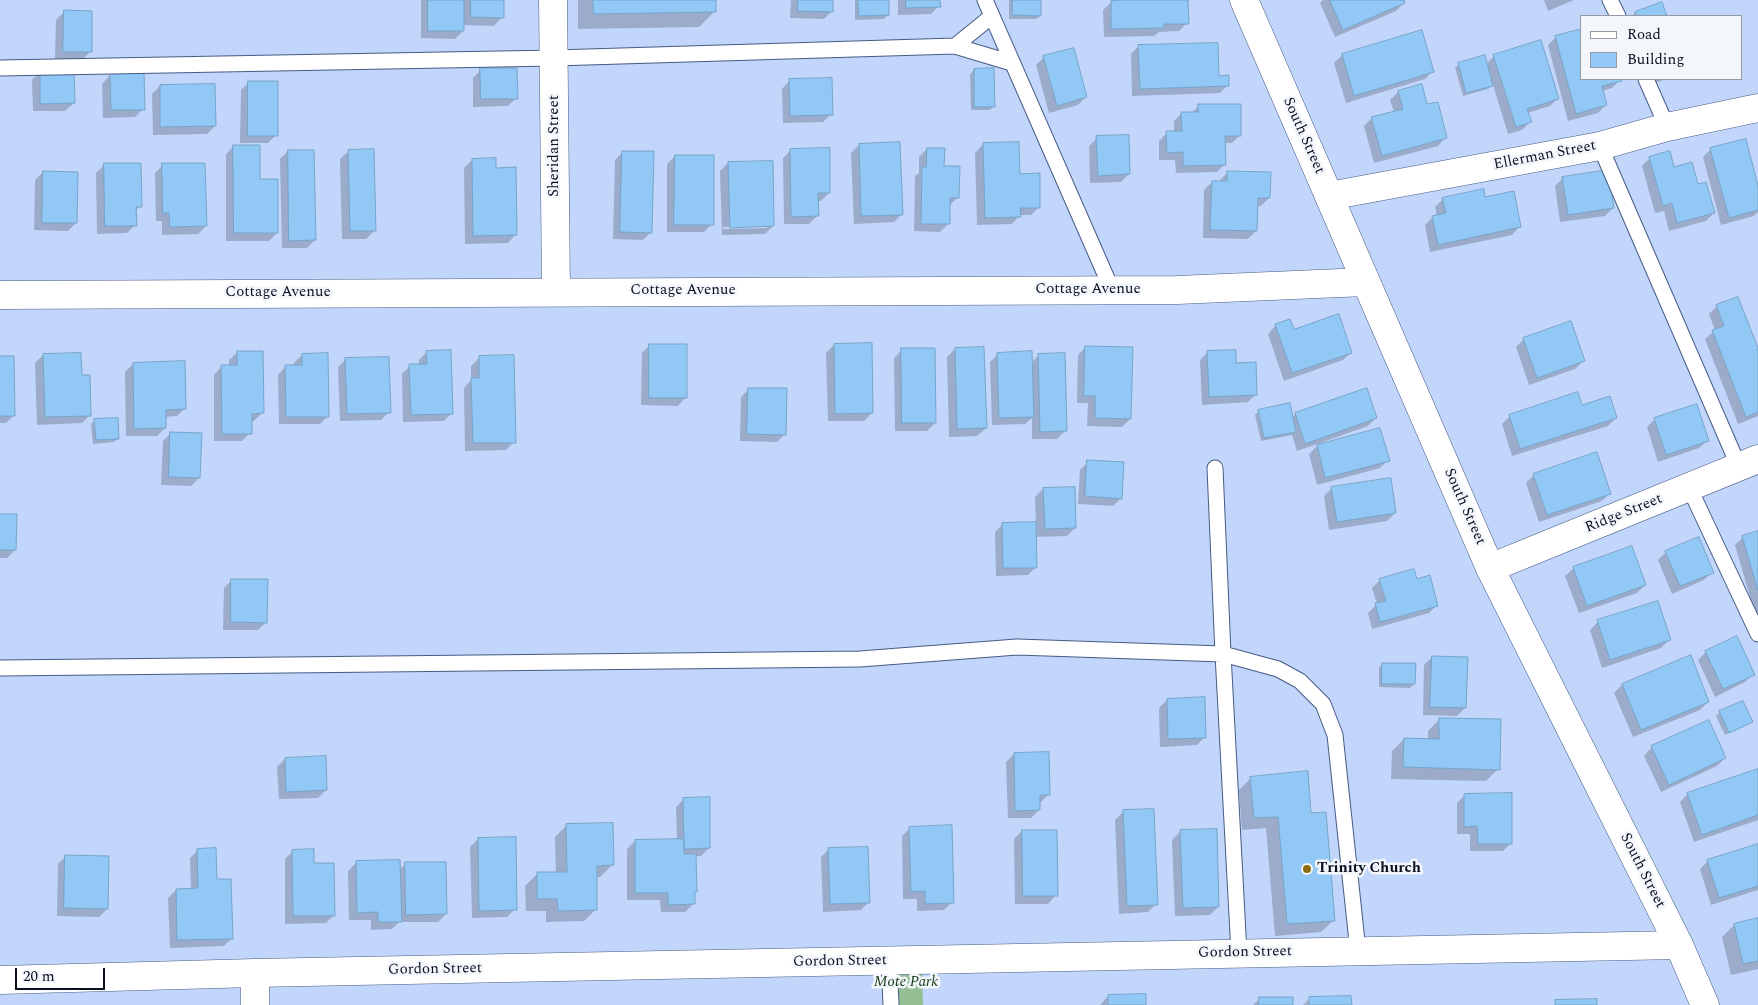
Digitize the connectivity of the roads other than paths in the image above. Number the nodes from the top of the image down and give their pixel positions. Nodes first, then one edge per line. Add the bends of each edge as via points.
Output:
1 (553, 0) edge
2 (985, 0) edge
3 (1244, 0) edge
4 (1610, 0) edge
5 (1618, 15) edge
6 (992, 16) junction
7 (955, 46) junction
8 (554, 58) junction
9 (1012, 63) junction
10 (0, 68) edge
11 (1646, 80) edge
12 (1758, 108) edge
13 (1667, 127) junction
14 (1600, 146) junction
15 (1329, 196) junction
16 (1365, 282) junction
17 (1112, 290) junction
18 (556, 291) junction
19 (0, 295) edge
20 (1749, 463) edge
21 (1215, 468) dead end
22 (1689, 487) junction
23 (1490, 568) junction
24 (1758, 634) edge
25 (1223, 654) junction
26 (0, 668) edge
27 (1679, 944) junction
28 (1358, 951) junction
29 (1239, 953) junction
30 (889, 961) junction
31 (255, 974) junction
32 (0, 980) edge
33 (255, 1005) edge
34 (891, 1005) edge
35 (1705, 1005) edge

1 - 8 street, Sheridan Street
2 - 6 lane
3 - 15 street, South Street
4 - 5 lane
6 - 7 lane
6 - 9 lane
7 - 8 lane
7 - 9 lane
8 - 10 lane
8 - 18 street, Sheridan Street
9 - 17 lane
11 - 13 lane
12 - 13 street, Ellerman Street
13 - 14 street, Ellerman Street
14 - 15 street, Ellerman Street
14 - 20 lane
15 - 16 street, South Street
16 - 17 street, Cottage Avenue
16 - 23 street, South Street
17 - 18 street, Cottage Avenue
18 - 19 street, Cottage Avenue
20 - 22 street, Ridge Street
21 - 25 lane
22 - 23 street, Ridge Street
22 - 24 lane
23 - 27 street, South Street
25 - 26 lane via 1017,647 860,659
25 - 28 lane via 1278,669 1300,681 1323,704 1335,735
25 - 29 lane
27 - 28 street, Gordon Street
27 - 35 street, South Street
28 - 29 street, Gordon Street
29 - 30 street, Gordon Street
30 - 31 street, Gordon Street
30 - 34 lane
31 - 32 street, Gordon Street
31 - 33 street

